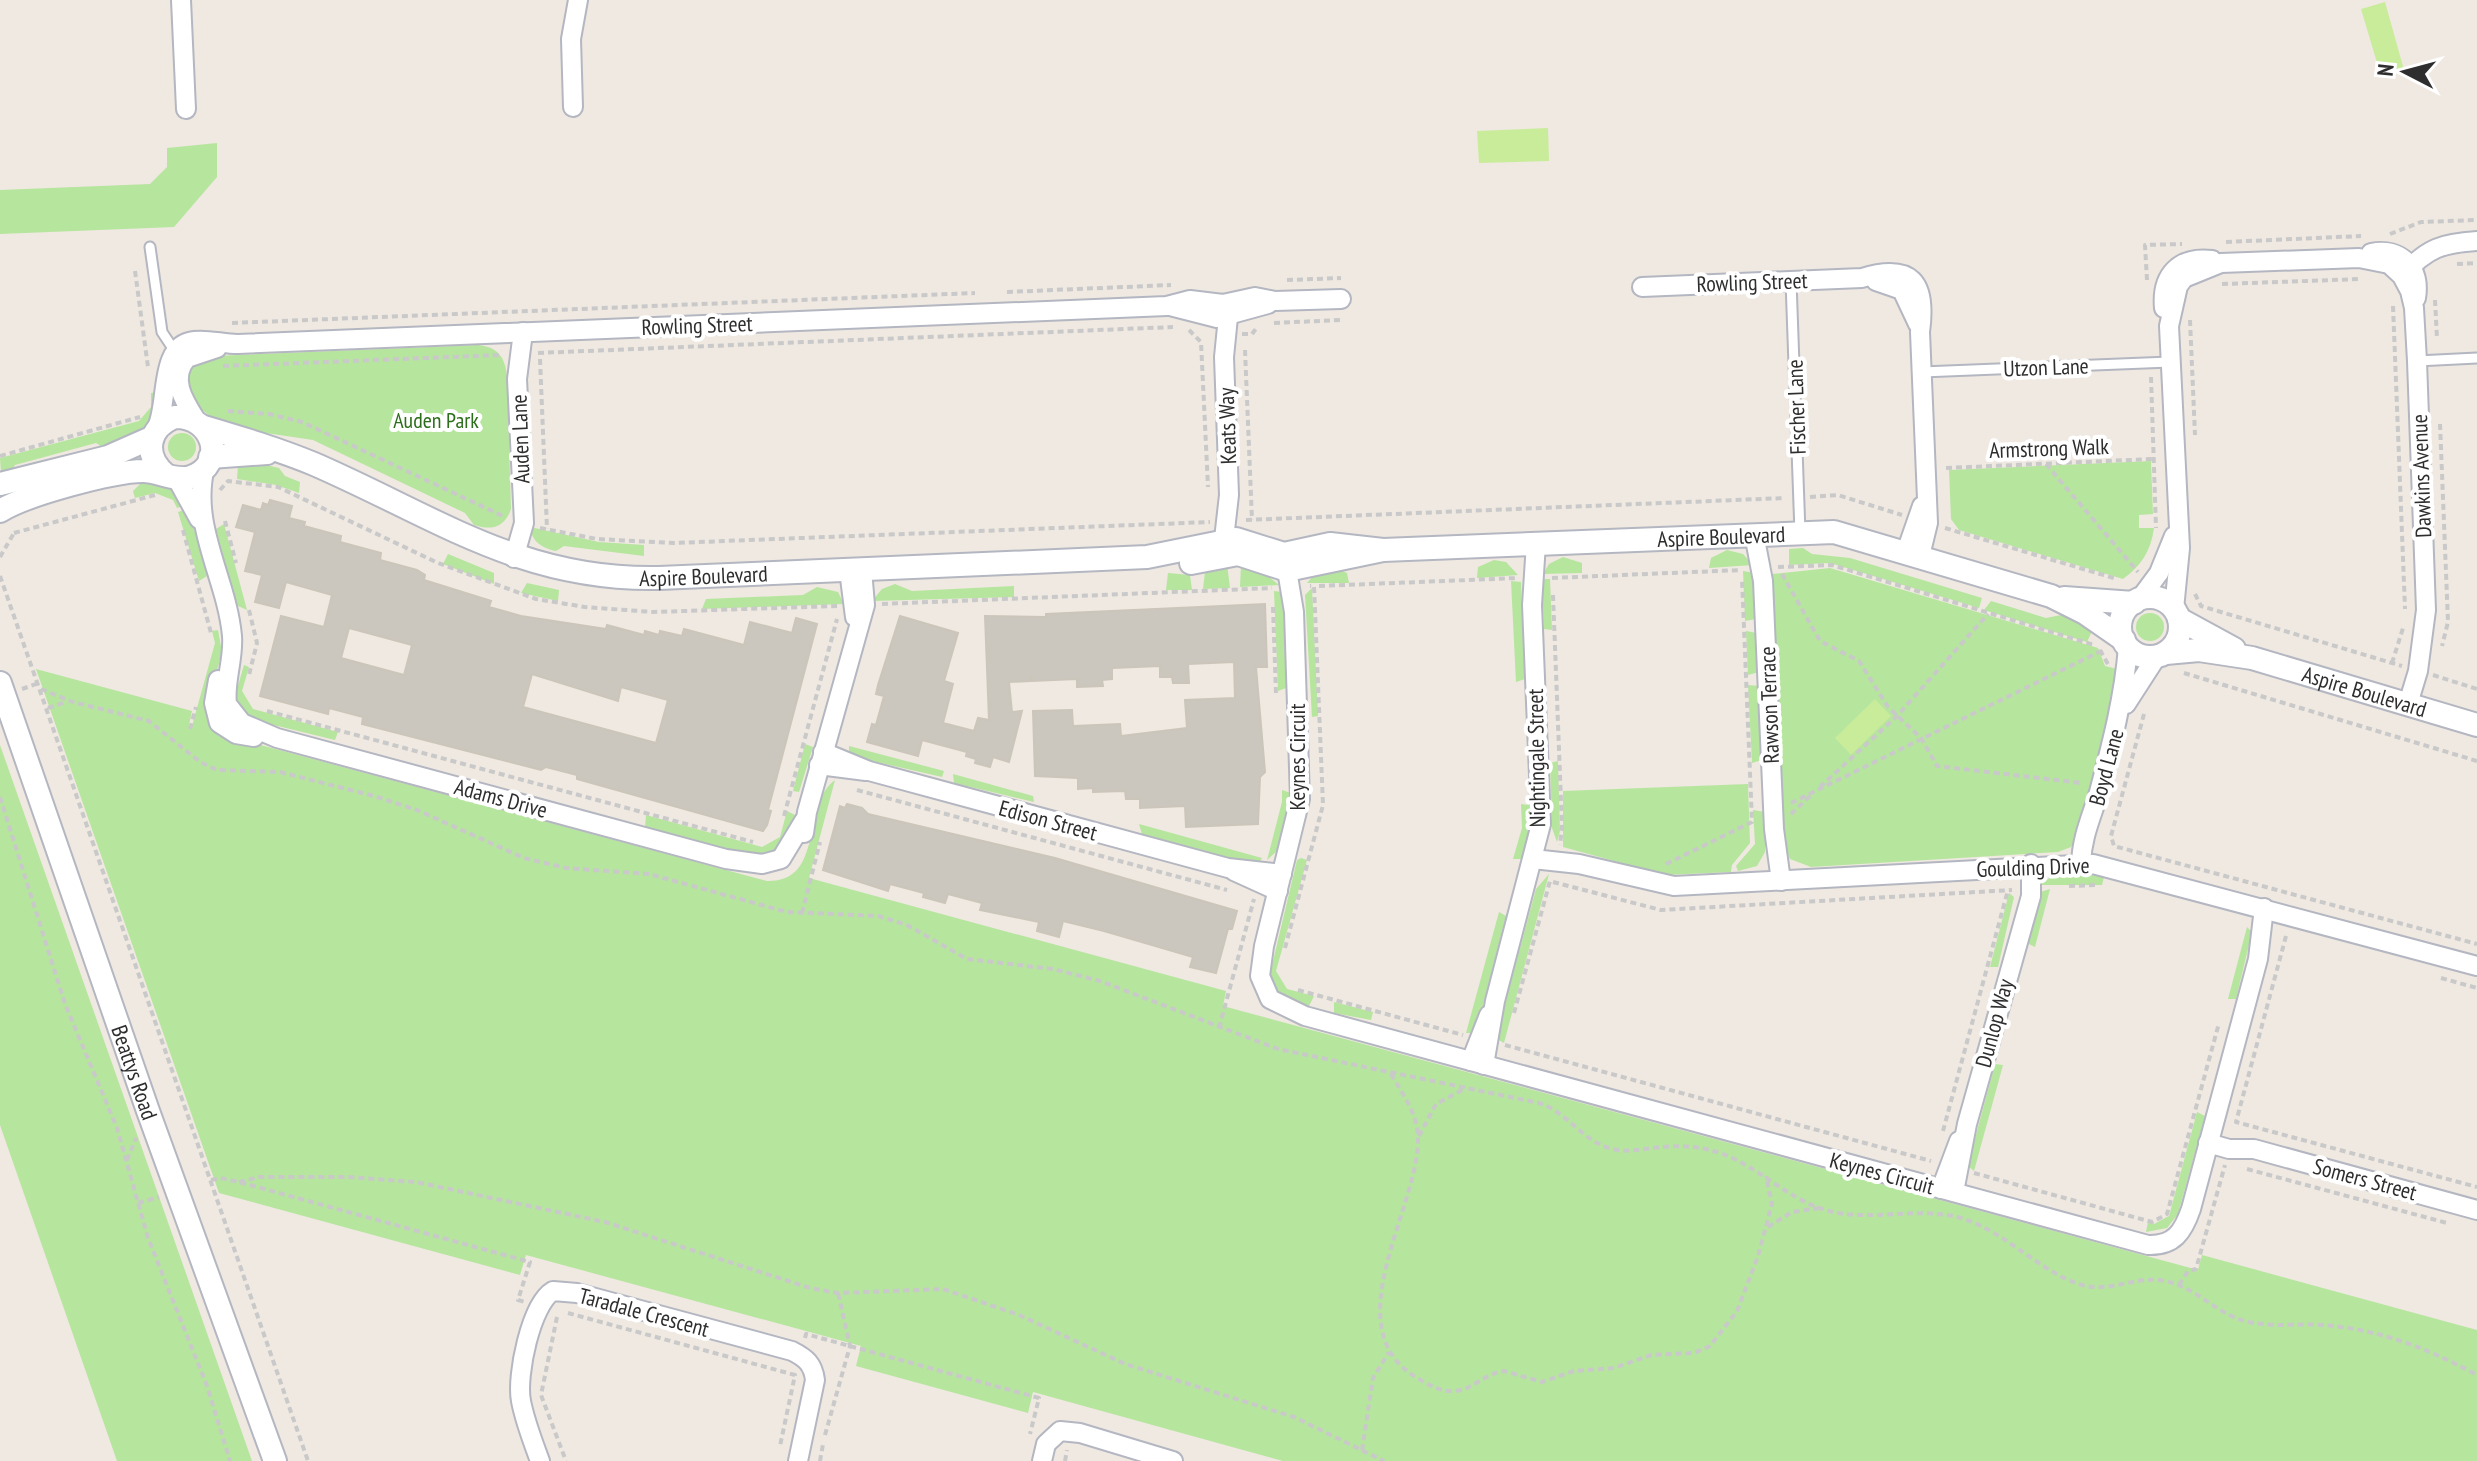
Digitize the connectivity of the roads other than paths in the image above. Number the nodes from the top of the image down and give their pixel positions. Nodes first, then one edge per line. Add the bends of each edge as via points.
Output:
1 (181, 0) edge
2 (578, 0) edge
3 (573, 107) dead end
4 (186, 109) dead end
5 (2477, 241) edge
6 (150, 247) dead end
7 (2407, 271) junction
8 (1791, 281) junction
9 (1642, 287) dead end
10 (1341, 299) dead end
11 (1229, 326) junction
12 (516, 332) junction
13 (179, 357) junction
14 (2477, 358) edge
15 (2417, 361) junction
16 (2170, 362) junction
17 (1921, 372) junction
18 (200, 424) junction
19 (151, 426) junction
20 (285, 453) junction
21 (208, 462) junction
22 (171, 477) junction
23 (0, 484) edge
24 (0, 511) edge
25 (205, 528) junction
26 (1228, 528) junction
27 (1800, 533) junction
28 (1762, 534) junction
29 (1529, 543) junction
30 (1913, 554) junction
31 (506, 555) junction
32 (1292, 564) junction
33 (856, 570) junction
34 (2167, 575) junction
35 (2051, 596) junction
36 (2136, 601) junction
37 (2176, 614) junction
38 (2126, 652) junction
39 (2161, 655) junction
40 (2252, 658) junction
41 (0, 683) edge
42 (2402, 703) junction
43 (2120, 717) junction
44 (2477, 725) edge
45 (821, 759) junction
46 (1535, 852) junction
47 (2087, 863) junction
48 (2024, 865) junction
49 (1775, 881) junction
50 (1280, 883) junction
51 (2272, 910) junction
52 (2477, 966) edge
53 (1478, 1063) junction
54 (2210, 1136) junction
55 (1948, 1191) junction
56 (2477, 1210) edge
57 (1044, 1452) edge
58 (275, 1461) edge
59 (540, 1461) edge
60 (798, 1461) edge
61 (1173, 1461) edge

1 - 4 street
2 - 3 street via 570,55
5 - 7 street via 2438,245
6 - 13 lane via 162,332
7 - 15 street, Dawkins Avenue
7 - 16 street via 2359,258 2221,263 2184,278 2174,295
8 - 9 street, Rowling Street
8 - 17 street, Rowling Street via 1862,278 1902,290 1920,332
8 - 27 lane, Fischer Lane
10 - 11 street, Rowling Street via 1255,297
11 - 12 street, Rowling Street via 1190,300 1167,306
11 - 26 street, Keats Way via 1224,357
12 - 13 street, Rowling Street via 228,344
12 - 31 street, Auden Lane via 524,353 517,379 522,500
13 - 18 street via 179,388
13 - 19 street via 168,367 163,415
14 - 15 lane
15 - 42 street, Dawkins Avenue via 2426,610
16 - 17 lane, Utzon Lane
16 - 34 street via 2177,524
17 - 30 street, Rowling Street via 1926,496
18 - 19 street via 175,417
18 - 20 street, Aspire Boulevard
18 - 21 street via 210,436
19 - 22 street via 152,459
19 - 23 street via 108,457
20 - 21 street, Aspire Boulevard
20 - 31 street, Aspire Boulevard
21 - 22 street via 188,478
21 - 25 street, Adams Drive via 201,497
22 - 24 street via 123,473
22 - 25 street, Adams Drive
25 - 45 street, Adams Drive via 229,620 231,657 215,693 214,712 219,723 236,734 277,738 726,859 762,864 781,859 804,821
26 - 32 street, Aspire Boulevard
26 - 33 street, Aspire Boulevard via 1155,557
27 - 28 street, Aspire Boulevard
27 - 30 street, Aspire Boulevard via 1847,535
28 - 29 street, Aspire Boulevard
28 - 49 street, Rawson Terrace via 1769,572
29 - 32 street, Aspire Boulevard via 1383,550 1330,544
29 - 46 street, Nightingale Street via 1538,577 1532,605 1541,816
30 - 35 street, Aspire Boulevard
31 - 33 street, Aspire Boulevard via 562,569 632,577
32 - 50 street, Keynes Circuit via 1300,799
33 - 45 street, Adams Drive via 865,605
34 - 36 street
34 - 37 street
35 - 36 street, Aspire Boulevard
35 - 38 street, Aspire Boulevard via 2085,613
36 - 37 street via 2158,598
36 - 38 street via 2123,616
37 - 39 street via 2178,638
37 - 40 street, Aspire Boulevard
38 - 39 street
38 - 43 street, Boyd Lane
39 - 40 street, Aspire Boulevard via 2199,650
39 - 43 street, Boyd Lane
40 - 42 street, Aspire Boulevard
41 - 58 street, Beattys Road
42 - 44 street, Aspire Boulevard
43 - 47 street, Boyd Lane via 2092,817
45 - 50 street, Edison Street via 840,771 869,771
46 - 49 street, Goulding Drive via 1674,886
46 - 53 street, Nightingale Street via 1495,1001 1491,1043
47 - 48 street, Goulding Drive
47 - 51 street, Goulding Drive
48 - 49 street, Goulding Drive
48 - 55 street, Dunlop Way via 2031,896
50 - 53 street, Keynes Circuit via 1264,946 1251,972 1254,997 1274,1014 1305,1016
51 - 52 street, Goulding Drive
51 - 54 street, Keynes Circuit
53 - 55 street, Keynes Circuit
54 - 55 street, Keynes Circuit via 2186,1225 2164,1245
54 - 56 street, Somers Street via 2229,1149 2254,1149
57 - 61 street via 1060,1431
59 - 60 street, Taradale Crescent via 519,1378 538,1306 553,1291 577,1293 800,1355 810,1363 815,1380

